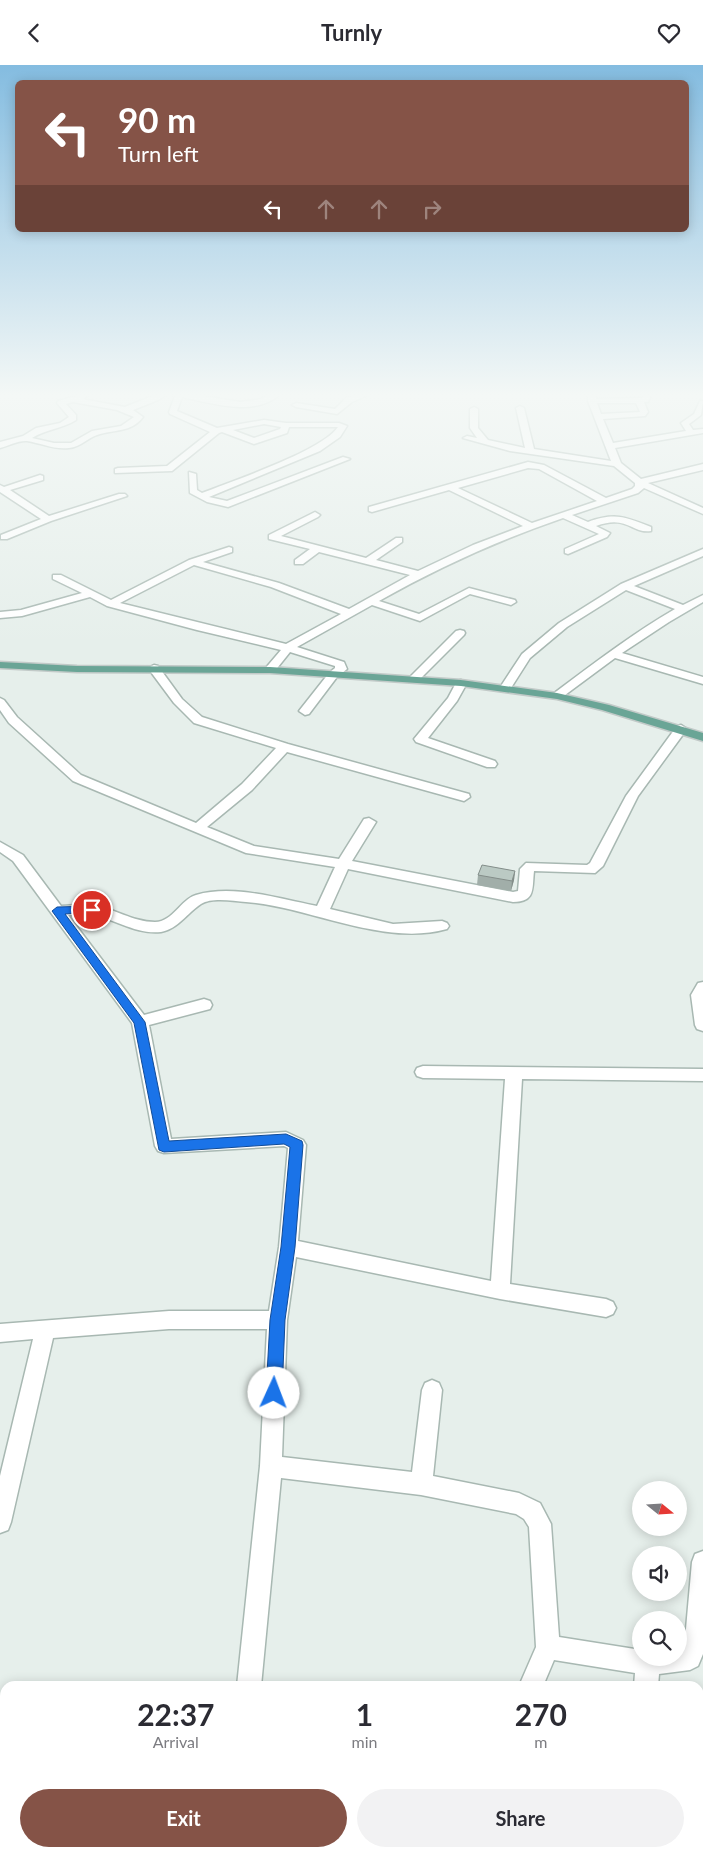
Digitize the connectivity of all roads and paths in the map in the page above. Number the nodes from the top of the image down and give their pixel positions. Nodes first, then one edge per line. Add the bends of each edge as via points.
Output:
1 (192, 477) edge
2 (250, 477) edge
3 (300, 477) edge
4 (488, 477) edge
5 (558, 477) edge
6 (632, 477) edge
7 (662, 477) edge
8 (40, 478) dead end
9 (639, 482) junction
10 (452, 487) junction
11 (1, 489) edge
12 (122, 496) dead end
13 (203, 496) junction
14 (703, 500) edge
15 (605, 501) junction
16 (688, 504) junction
17 (372, 509) dead end
18 (703, 511) edge
19 (315, 515) dead end
20 (564, 515) junction
21 (48, 519) junction
22 (590, 525) junction
23 (531, 526) junction
24 (648, 529) dead end
25 (4, 537) dead end
26 (399, 540) dead end
27 (229, 549) dead end
28 (317, 549) junction
29 (568, 551) dead end
30 (703, 551) edge
31 (369, 560) junction
32 (193, 562) junction
33 (299, 562) dead end
34 (419, 573) junction
35 (57, 577) dead end
36 (625, 586) junction
37 (92, 594) junction
38 (703, 597) edge
39 (370, 601) junction
40 (511, 602) dead end
41 (111, 604) junction
42 (682, 608) junction
43 (349, 613) junction
44 (0, 615) edge
45 (460, 633) dead end
46 (288, 648) junction
47 (614, 654) junction
48 (1, 666) edge
49 (154, 668) junction
50 (270, 670) junction
51 (333, 675) junction
52 (413, 680) junction
53 (703, 681) edge
54 (461, 683) junction
55 (505, 689) junction
56 (557, 696) junction
57 (0, 702) edge
58 (305, 711) dead end
59 (680, 729) junction
60 (703, 737) edge
61 (284, 747) junction
62 (491, 764) dead end
63 (464, 797) dead end
64 (369, 822) dead end
65 (198, 828) junction
66 (0, 846) edge
67 (343, 864) junction
68 (57, 911) junction
69 (322, 912) junction
70 (442, 926) dead end
71 (703, 987) edge
72 (204, 1005) dead end
73 (140, 1022) junction
74 (703, 1025) edge
75 (423, 1072) dead end
76 (514, 1073) junction
77 (703, 1075) edge
78 (288, 1247) junction
79 (500, 1291) junction
80 (606, 1308) dead end
81 (277, 1320) junction
82 (45, 1330) junction
83 (0, 1333) edge
84 (432, 1390) dead end
85 (271, 1466) junction
86 (421, 1484) junction
87 (0, 1522) edge
88 (703, 1562) edge
89 (700, 1630) edge
90 (548, 1647) junction
91 (646, 1675) edge
92 (250, 1681) edge
93 (533, 1681) edge

1 - 13 street via 193,491
2 - 13 street
3 - 13 street via 228,504
4 - 10 street
5 - 15 street
6 - 9 street
7 - 9 street
8 - 11 street
9 - 15 street via 640,487 635,491
9 - 16 street
10 - 17 street
10 - 23 street
11 - 21 street
12 - 21 street
14 - 16 street
15 - 20 street
16 - 18 street
19 - 28 street via 272,537
20 - 22 street
20 - 23 street
21 - 25 street
22 - 24 street via 618,517
22 - 29 street via 603,531 604,535
23 - 34 street
26 - 31 street
27 - 32 street
28 - 31 street
28 - 33 street
30 - 36 street
31 - 34 street
32 - 41 street
32 - 43 street via 274,585
34 - 39 street
35 - 37 street
36 - 42 street
36 - 55 street via 563,625 526,656
37 - 41 street
37 - 44 street via 22,613
38 - 42 street
39 - 40 street via 420,619 469,591
39 - 43 street
41 - 46 street
42 - 47 street
43 - 46 street
45 - 52 street
46 - 50 street
46 - 51 street via 340,664 341,669
47 - 53 street
47 - 56 street
48 - 49 main road
49 - 50 main road
49 - 61 street via 178,701 198,720
50 - 51 main road
51 - 52 main road
51 - 58 street
52 - 54 main road
54 - 55 main road
54 - 62 street via 453,699 420,739
55 - 56 main road
56 - 59 main road
57 - 65 street via 14,720 77,778
59 - 60 main road
59 - 67 street via 632,796 596,865 590,870 532,866 527,869 524,893 513,897
61 - 63 street
61 - 65 street via 248,787
64 - 67 street
65 - 67 street via 251,850
66 - 68 street via 18,858
67 - 69 street
68 - 69 street via 92,910 144,926 160,927 174,920 198,899 218,896 249,898
68 - 73 street
69 - 70 street via 393,929
71 - 74 street via 699,995
72 - 73 street
73 - 78 street via 164,1146 286,1139 297,1145
75 - 76 street
76 - 77 street
76 - 79 street
78 - 79 street
78 - 81 street
79 - 80 street
81 - 82 street via 169,1320
81 - 85 street
82 - 83 street
82 - 87 street
84 - 86 street
85 - 86 street
85 - 92 street
86 - 90 street via 519,1504 532,1511 540,1524
88 - 89 street
89 - 91 street via 690,1658
90 - 91 street
90 - 93 street

